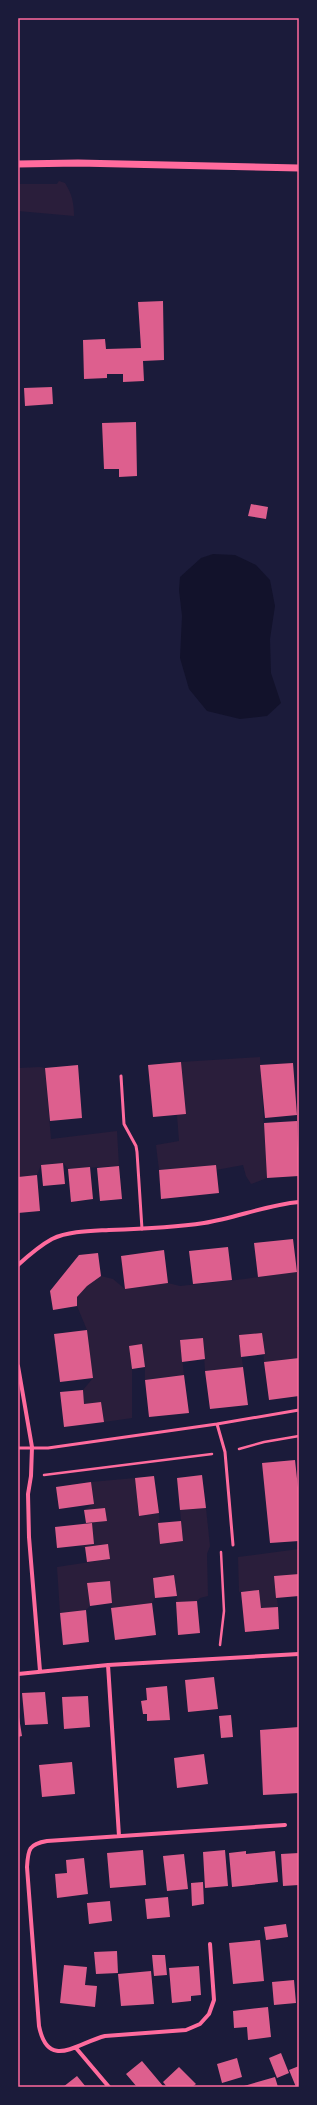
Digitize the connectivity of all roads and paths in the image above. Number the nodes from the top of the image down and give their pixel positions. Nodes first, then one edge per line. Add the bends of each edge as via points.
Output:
1 (18, 164) edge
2 (299, 168) edge
3 (121, 1076) dead end
4 (299, 1202) edge
5 (142, 1229) junction
6 (18, 1265) edge
7 (18, 1366) edge
8 (299, 1410) edge
9 (217, 1424) junction
10 (299, 1436) edge
11 (32, 1447) junction
12 (18, 1448) edge
13 (225, 1452) junction
14 (212, 1454) junction
15 (213, 1461) dead end
16 (31, 1476) junction
17 (233, 1545) dead end
18 (221, 1549) dead end
19 (299, 1654) edge
20 (219, 1659) junction
21 (108, 1665) junction
22 (40, 1672) junction
23 (18, 1674) edge
24 (285, 1825) dead end
25 (119, 1836) junction
26 (210, 1944) dead end
27 (76, 2048) junction
28 (109, 2087) edge

1 - 2 street
3 - 5 lane via 124,1124 137,1152
4 - 5 street via 275,1205 207,1223
5 - 6 street via 98,1230 69,1234 37,1248
7 - 11 street
8 - 9 lane
9 - 11 lane via 48,1448
9 - 13 lane
10 - 13 path
11 - 12 lane
11 - 16 street
13 - 14 path
13 - 17 lane
14 - 15 path
14 - 16 path
16 - 22 street via 28,1494 28,1536
18 - 20 path via 224,1612
19 - 20 street
20 - 21 street
21 - 22 street
21 - 25 street
22 - 23 street
24 - 25 street
25 - 27 street via 37,1843 30,1847 27,1854 41,2037 46,2047 56,2052
26 - 27 street via 214,2000 209,2014 200,2024 186,2030 105,2036
27 - 28 street

